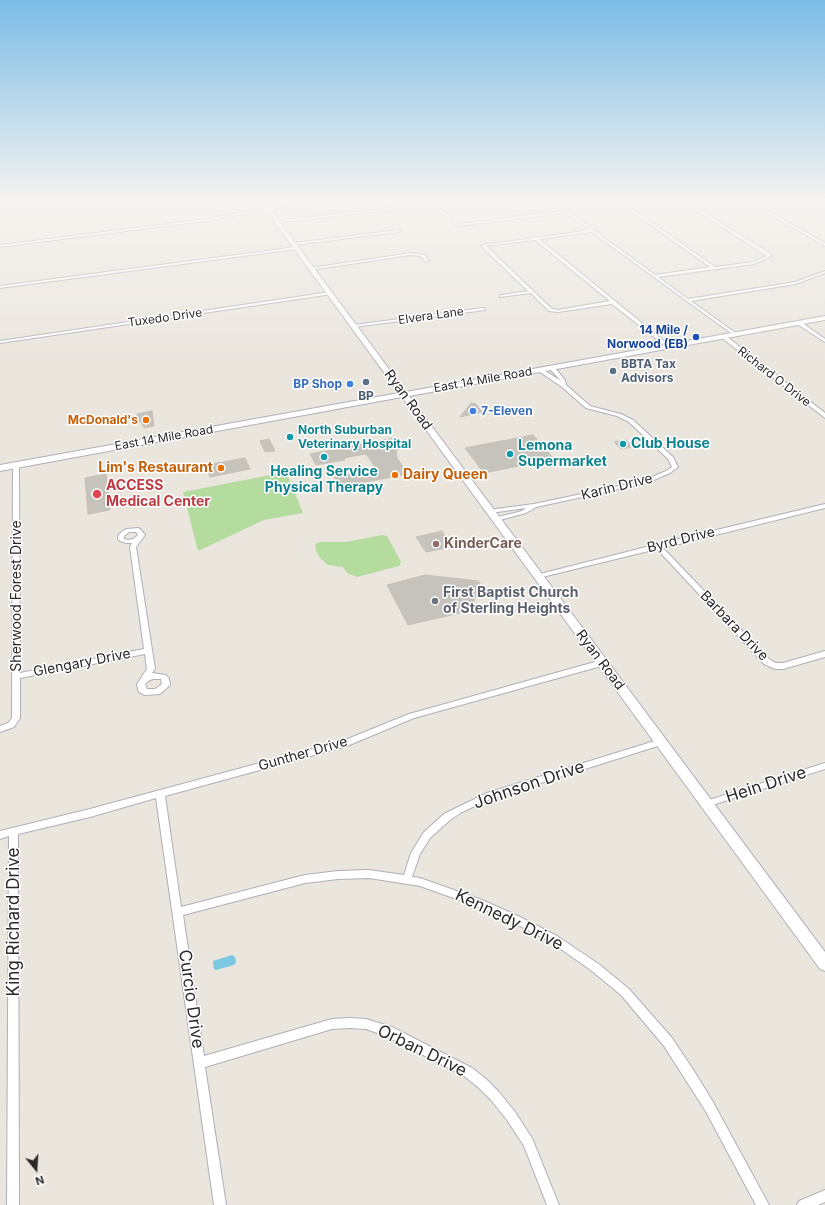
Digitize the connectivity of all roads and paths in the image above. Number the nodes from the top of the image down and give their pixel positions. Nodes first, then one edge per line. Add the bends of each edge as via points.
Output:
1 (206, 258) edge
2 (303, 258) edge
3 (379, 258) edge
4 (425, 258) edge
5 (497, 258) edge
6 (561, 258) edge
7 (630, 258) edge
8 (700, 258) edge
9 (764, 258) edge
10 (427, 261) dead end
11 (309, 267) junction
12 (714, 268) junction
13 (824, 274) edge
14 (655, 276) junction
15 (0, 287) edge
16 (531, 292) junction
17 (330, 294) junction
18 (502, 296) dead end
19 (687, 300) junction
20 (614, 302) junction
21 (483, 309) dead end
22 (825, 318) edge
23 (799, 323) junction
24 (355, 328) junction
25 (735, 335) junction
26 (724, 337) junction
27 (825, 341) edge
28 (0, 342) edge
29 (668, 347) junction
30 (552, 368) junction
31 (540, 370) junction
32 (564, 386) junction
33 (404, 394) junction
34 (825, 416) edge
35 (16, 465) junction
36 (0, 468) edge
37 (534, 506) junction
38 (825, 506) edge
39 (493, 515) junction
40 (138, 539) junction
41 (125, 542) junction
42 (658, 546) junction
43 (133, 547) junction
44 (538, 576) junction
45 (148, 650) junction
46 (825, 654) edge
47 (602, 663) junction
48 (151, 669) junction
49 (17, 676) junction
50 (160, 676) junction
51 (145, 679) junction
52 (0, 729) edge
53 (661, 742) junction
54 (825, 766) edge
55 (160, 794) junction
56 (706, 804) junction
57 (14, 831) junction
58 (0, 834) edge
59 (407, 879) junction
60 (179, 912) junction
61 (825, 964) edge
62 (200, 1063) junction
63 (825, 1196) edge
64 (13, 1205) edge
65 (220, 1205) edge
66 (553, 1205) edge
67 (763, 1205) edge
68 (803, 1205) edge

1 - 15 street
2 - 11 main road, Ryan Road
3 - 11 street
4 - 10 street
5 - 16 street
6 - 20 street
7 - 14 street
8 - 12 street
9 - 12 street
11 - 17 main road, Ryan Road
12 - 14 street
13 - 19 street via 796,283
14 - 19 street
16 - 18 street
16 - 20 street via 556,312
17 - 24 main road, Ryan Road
17 - 28 street, Tuxedo Drive
19 - 25 street
20 - 29 street
21 - 24 street, Elvera Lane
22 - 23 main road, East 14 Mile Road
23 - 25 main road, East 14 Mile Road
23 - 27 street
24 - 33 main road, Ryan Road
25 - 26 main road, East 14 Mile Road
26 - 29 main road, East 14 Mile Road
26 - 34 street, Richard O Drive
29 - 30 main road, East 14 Mile Road
30 - 31 main road, East 14 Mile Road
30 - 32 street, Karin Drive
31 - 32 street, Karin Drive
31 - 33 main road, East 14 Mile Road
32 - 37 street, Karin Drive via 588,408 619,415 631,421 671,458 675,466 645,482
33 - 35 main road, East 14 Mile Road
33 - 39 main road, Ryan Road
35 - 36 main road, East 14 Mile Road
35 - 49 street, Sherwood Forest Drive
37 - 39 street, Karin Drive
37 - 39 street, Karin Drive via 524,512
38 - 42 street, Byrd Drive
39 - 44 main road, Ryan Road
40 - 41 street
40 - 41 street via 141,533 138,530 125,531 121,535
40 - 43 street
41 - 43 street
42 - 44 street, Byrd Drive
42 - 46 street, Barbara Drive via 770,664 783,666
43 - 45 street, Glengary Drive
44 - 47 main road, Ryan Road
45 - 48 street, Glengary Drive
45 - 49 street, Glengary Drive
47 - 53 main road, Ryan Road
47 - 55 street, Gunther Drive via 412,716 347,743
48 - 50 street, Glengary Drive
48 - 51 street, Glengary Drive
49 - 52 street, Sherwood Forest Drive via 16,718 11,725
50 - 51 street
50 - 51 street via 165,679 166,684 161,690 153,693 142,690 141,684
53 - 56 main road, Ryan Road
53 - 59 street, Johnson Drive via 493,794 459,810 447,817 428,835 416,853
54 - 56 street, Hein Drive
55 - 57 street, Gunther Drive
55 - 60 street, Curcio Drive
56 - 61 main road, Ryan Road
57 - 58 street, Gunther Drive
57 - 64 street, King Richard Drive
59 - 60 street, Kennedy Drive via 369,874 306,879
59 - 67 street, Kennedy Drive via 479,903 554,939 625,992 668,1042 690,1075
60 - 62 street, Curcio Drive
62 - 65 street, Curcio Drive
62 - 66 street, Orban Drive via 332,1024 366,1024 388,1031 468,1072 495,1096 528,1142
63 - 68 street

